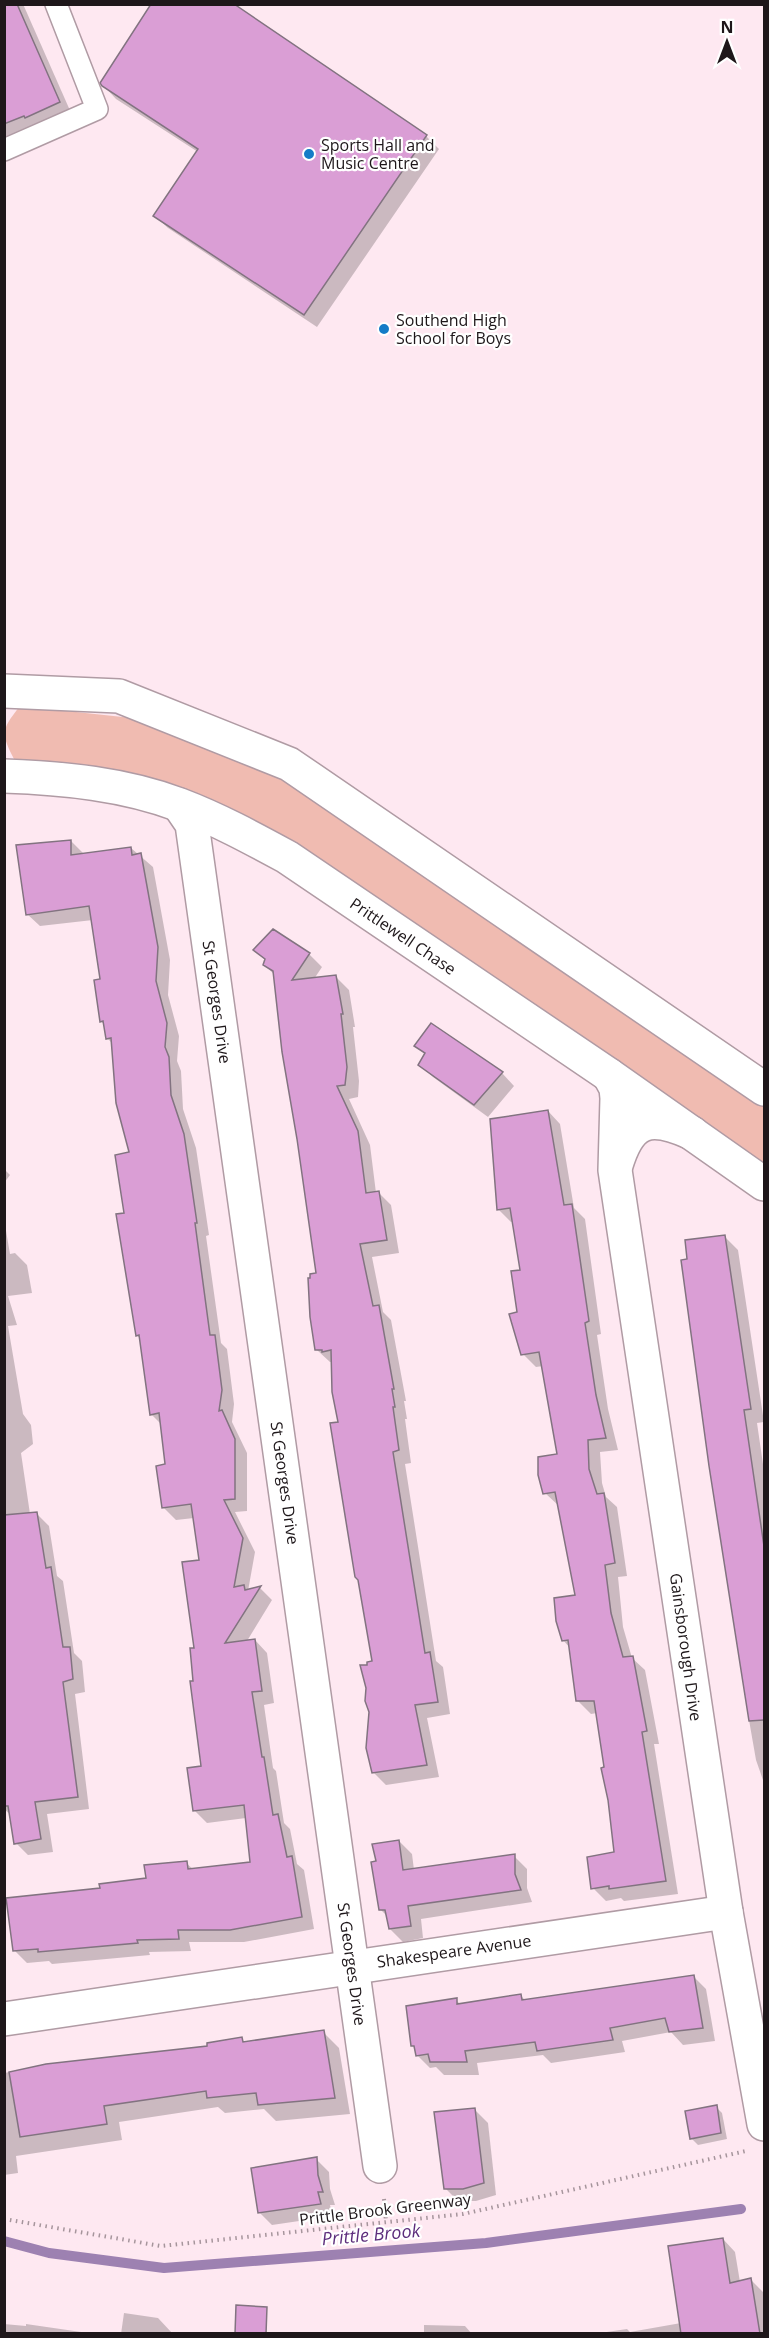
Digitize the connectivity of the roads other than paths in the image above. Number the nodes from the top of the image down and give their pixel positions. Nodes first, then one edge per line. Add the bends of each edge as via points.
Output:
1 (56, 4) edge
2 (4, 150) edge
3 (4, 691) edge
4 (4, 776) edge
5 (179, 805) junction
6 (609, 1075) junction
7 (765, 1089) edge
8 (692, 1133) junction
9 (615, 1170) junction
10 (765, 1184) edge
11 (726, 1912) junction
12 (352, 1966) junction
13 (4, 2019) edge
14 (759, 2137) edge
15 (380, 2166) dead end

1 - 2 lane via 97,109
3 - 7 street via 119,696 289,764
4 - 5 street, Prittlewell Chase via 97,785
5 - 6 street, Prittlewell Chase via 236,829 287,857
5 - 12 street, St Georges Drive via 192,824
6 - 8 street, Prittlewell Chase
6 - 9 street, Gainsborough Drive via 617,1098
8 - 9 street, Gainsborough Drive via 670,1123 648,1123 633,1130 623,1143
8 - 10 street, Prittlewell Chase
9 - 11 street, Gainsborough Drive
11 - 12 street, Shakespeare Avenue
11 - 14 street, Gainsborough Drive
12 - 13 street, Shakespeare Avenue
12 - 15 street, St Georges Drive

